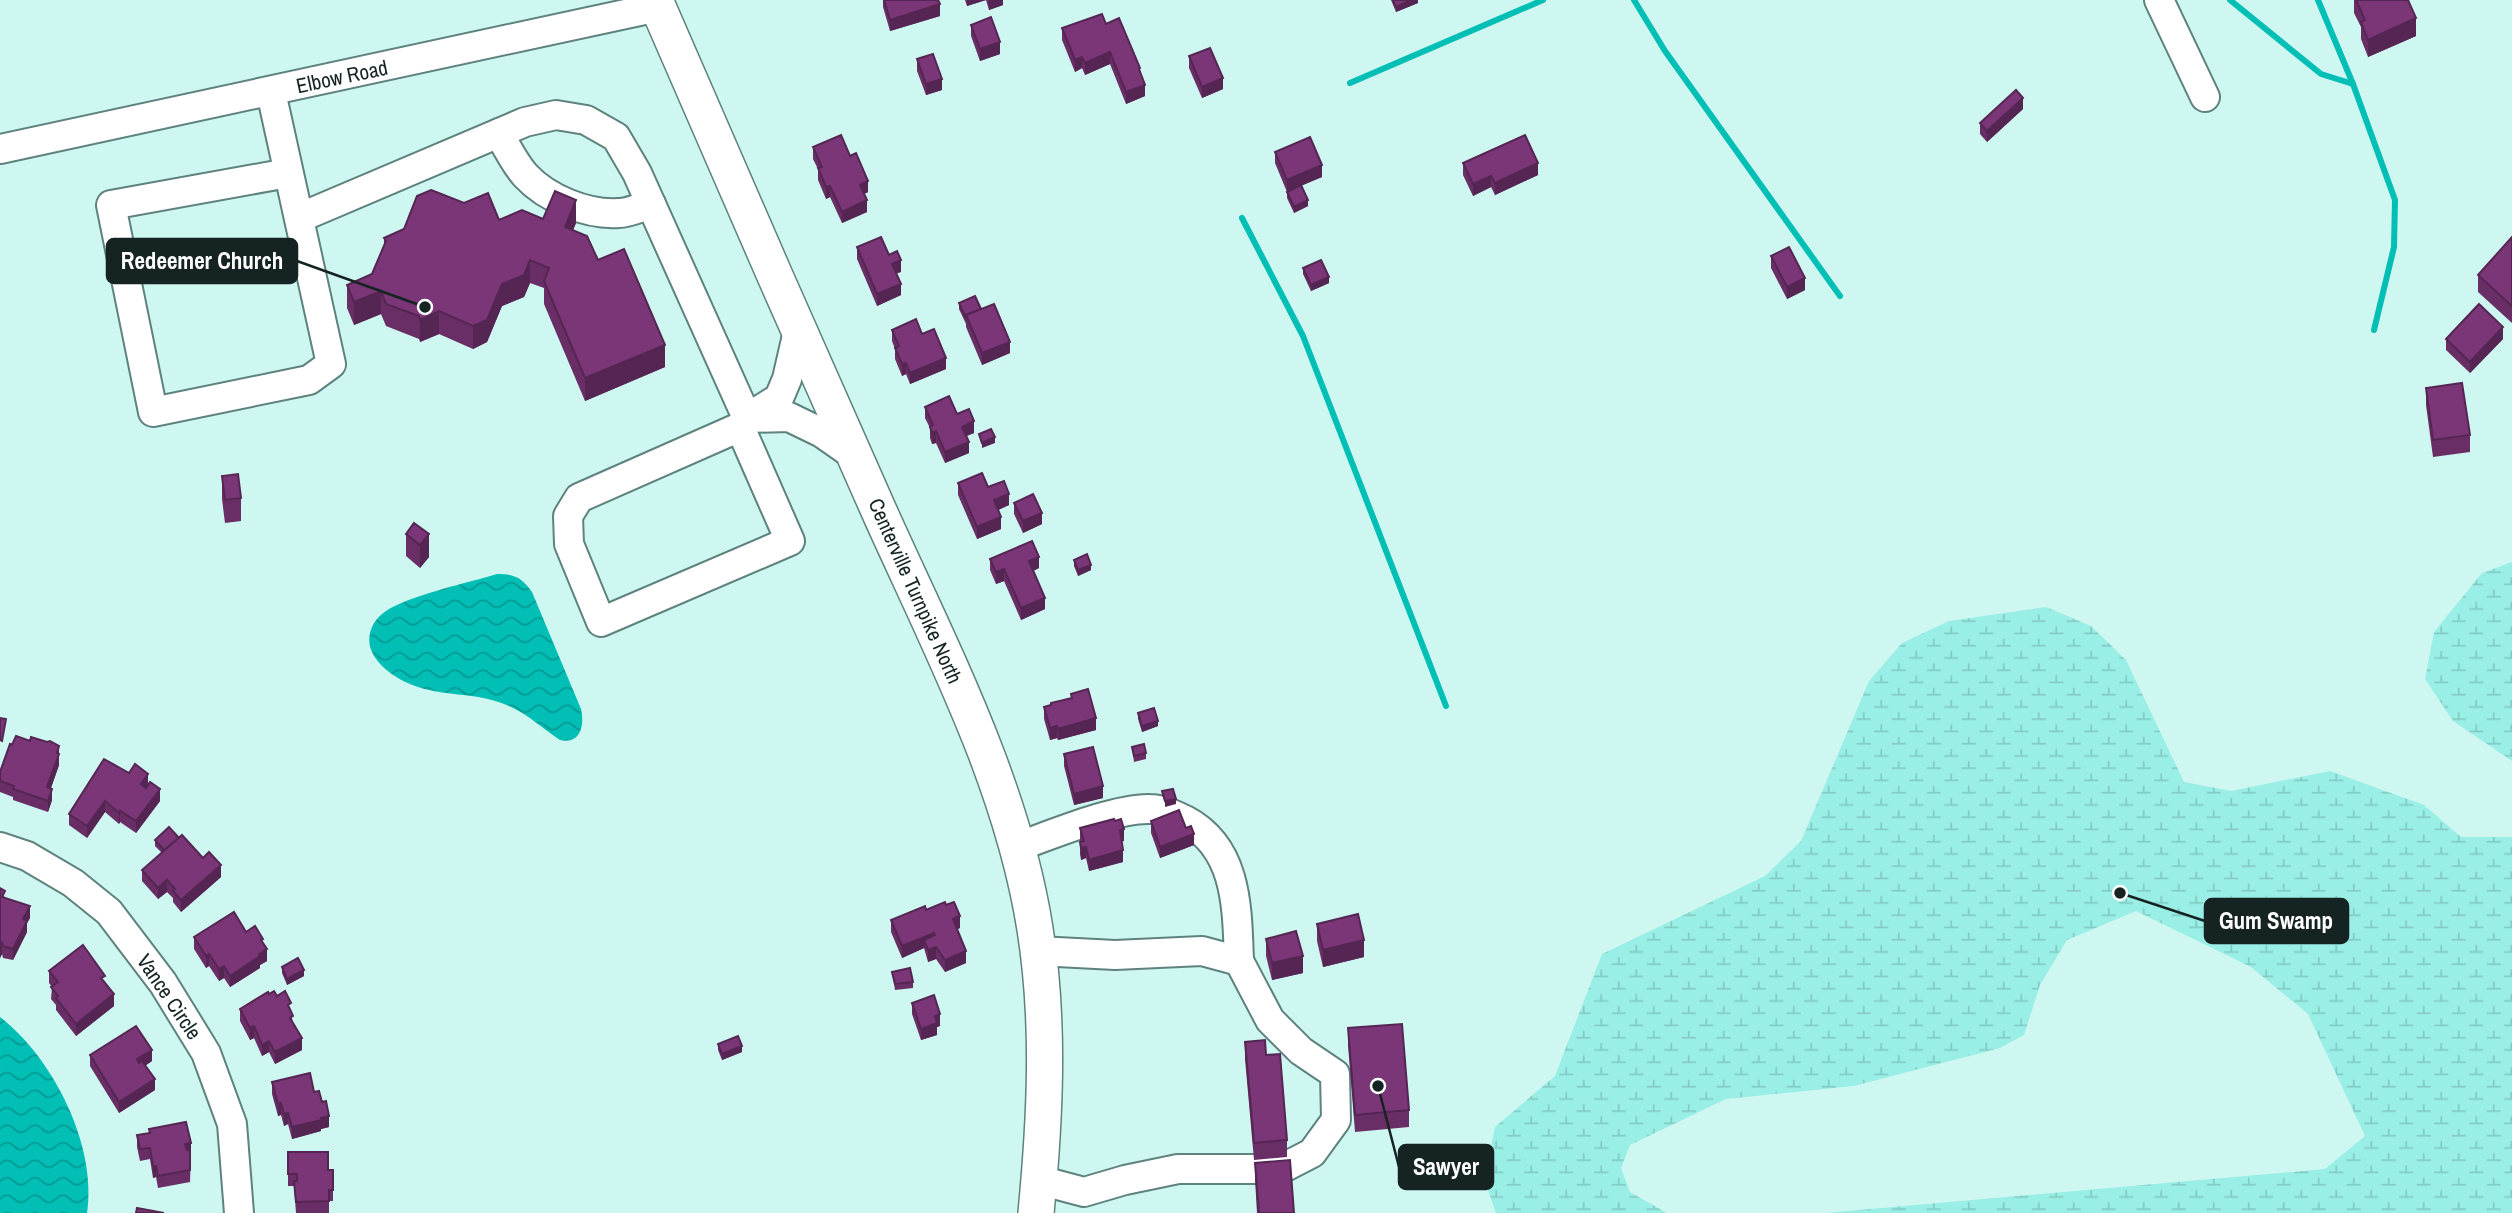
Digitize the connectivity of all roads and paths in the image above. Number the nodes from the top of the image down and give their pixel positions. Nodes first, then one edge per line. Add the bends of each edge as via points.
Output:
1 (2160, 0) edge
2 (665, 2) edge
3 (271, 92) junction
4 (2205, 97) dead end
5 (499, 133) junction
6 (0, 149) edge
7 (288, 173) junction
8 (651, 204) junction
9 (299, 218) junction
10 (798, 331) junction
11 (743, 423) junction
12 (855, 456) junction
13 (0, 847) edge
14 (1017, 847) junction
15 (1038, 951) junction
16 (1239, 961) junction
17 (1038, 1196) edge
18 (239, 1213) edge

1 - 4 street
2 - 3 street, Elbow Road
2 - 10 main road, Centerville Turnpike North
3 - 6 street, Elbow Road
3 - 7 street
5 - 8 street via 512,159 552,196 586,210 620,213
5 - 8 street via 556,115 586,120 616,137
5 - 9 street
7 - 9 street
7 - 9 street via 111,205 153,412 309,380 331,364
8 - 11 street
10 - 11 street via 779,398
10 - 12 main road, Centerville Turnpike North
11 - 11 street via 579,498 568,516 569,544 601,622 790,541
11 - 12 street via 789,417
12 - 14 main road, Centerville Turnpike North via 981,741
13 - 18 street, Vance Circle via 27,856 109,912 163,983 206,1053 232,1124
14 - 15 main road, Centerville Turnpike North
14 - 16 street via 1130,811 1173,814 1196,826 1227,864
15 - 16 street via 1115,956 1202,951
15 - 17 main road, Centerville Turnpike North via 1045,1068
16 - 17 street via 1269,1020 1301,1051 1335,1074 1336,1120 1312,1153 1281,1169 1178,1169 1084,1192

